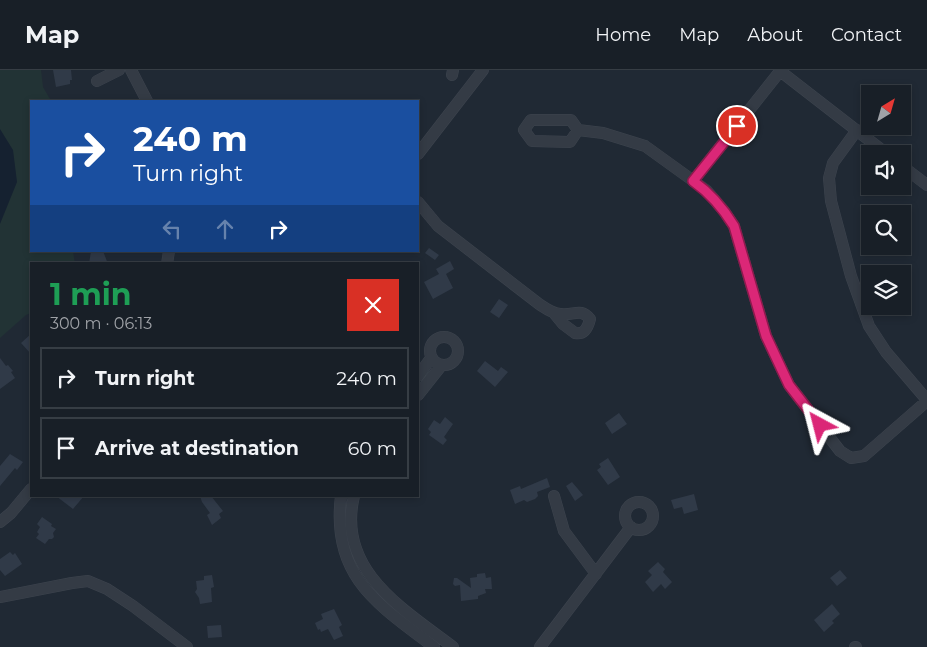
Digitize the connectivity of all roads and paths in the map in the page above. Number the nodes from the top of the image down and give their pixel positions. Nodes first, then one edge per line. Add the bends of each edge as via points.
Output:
1 (119, 70) edge
2 (131, 70) edge
3 (483, 70) edge
4 (781, 70) edge
5 (97, 81) dead end
6 (146, 100) edge
7 (578, 130) dead end
8 (857, 130) junction
9 (876, 145) edge
10 (419, 153) edge
11 (911, 173) edge
12 (693, 181) junction
13 (927, 185) edge
14 (419, 203) edge
15 (554, 313) dead end
16 (431, 358) junction
17 (442, 366) junction
18 (419, 375) edge
19 (419, 394) edge
20 (927, 401) edge
21 (30, 490) edge
22 (554, 496) dead end
23 (341, 497) edge
24 (354, 497) edge
25 (346, 518) junction
26 (0, 522) edge
27 (631, 527) dead end
28 (596, 574) junction
29 (0, 597) edge
30 (410, 613) junction
31 (402, 623) junction
32 (187, 647) edge
33 (434, 647) edge
34 (454, 647) edge
35 (540, 647) edge

1 - 5 street
2 - 6 street
3 - 10 street
4 - 8 street
4 - 12 street
7 - 12 street via 603,133 645,146
8 - 9 street
8 - 20 street via 833,164 831,201 851,276 869,326
11 - 13 street
12 - 20 street via 706,190 734,226 766,336 789,385 840,450 852,458 864,456
14 - 15 street via 438,226
16 - 17 street
16 - 17 street via 429,349 434,340 452,339 458,347 457,357 451,364
16 - 18 street
17 - 19 street
21 - 26 street
22 - 28 street via 564,531
23 - 25 street
24 - 25 street
25 - 30 street via 363,566 382,590
25 - 31 street via 344,552 352,572 380,605
27 - 28 street
28 - 35 street
29 - 32 street via 88,581 133,606
30 - 31 street
30 - 34 street
31 - 33 street

